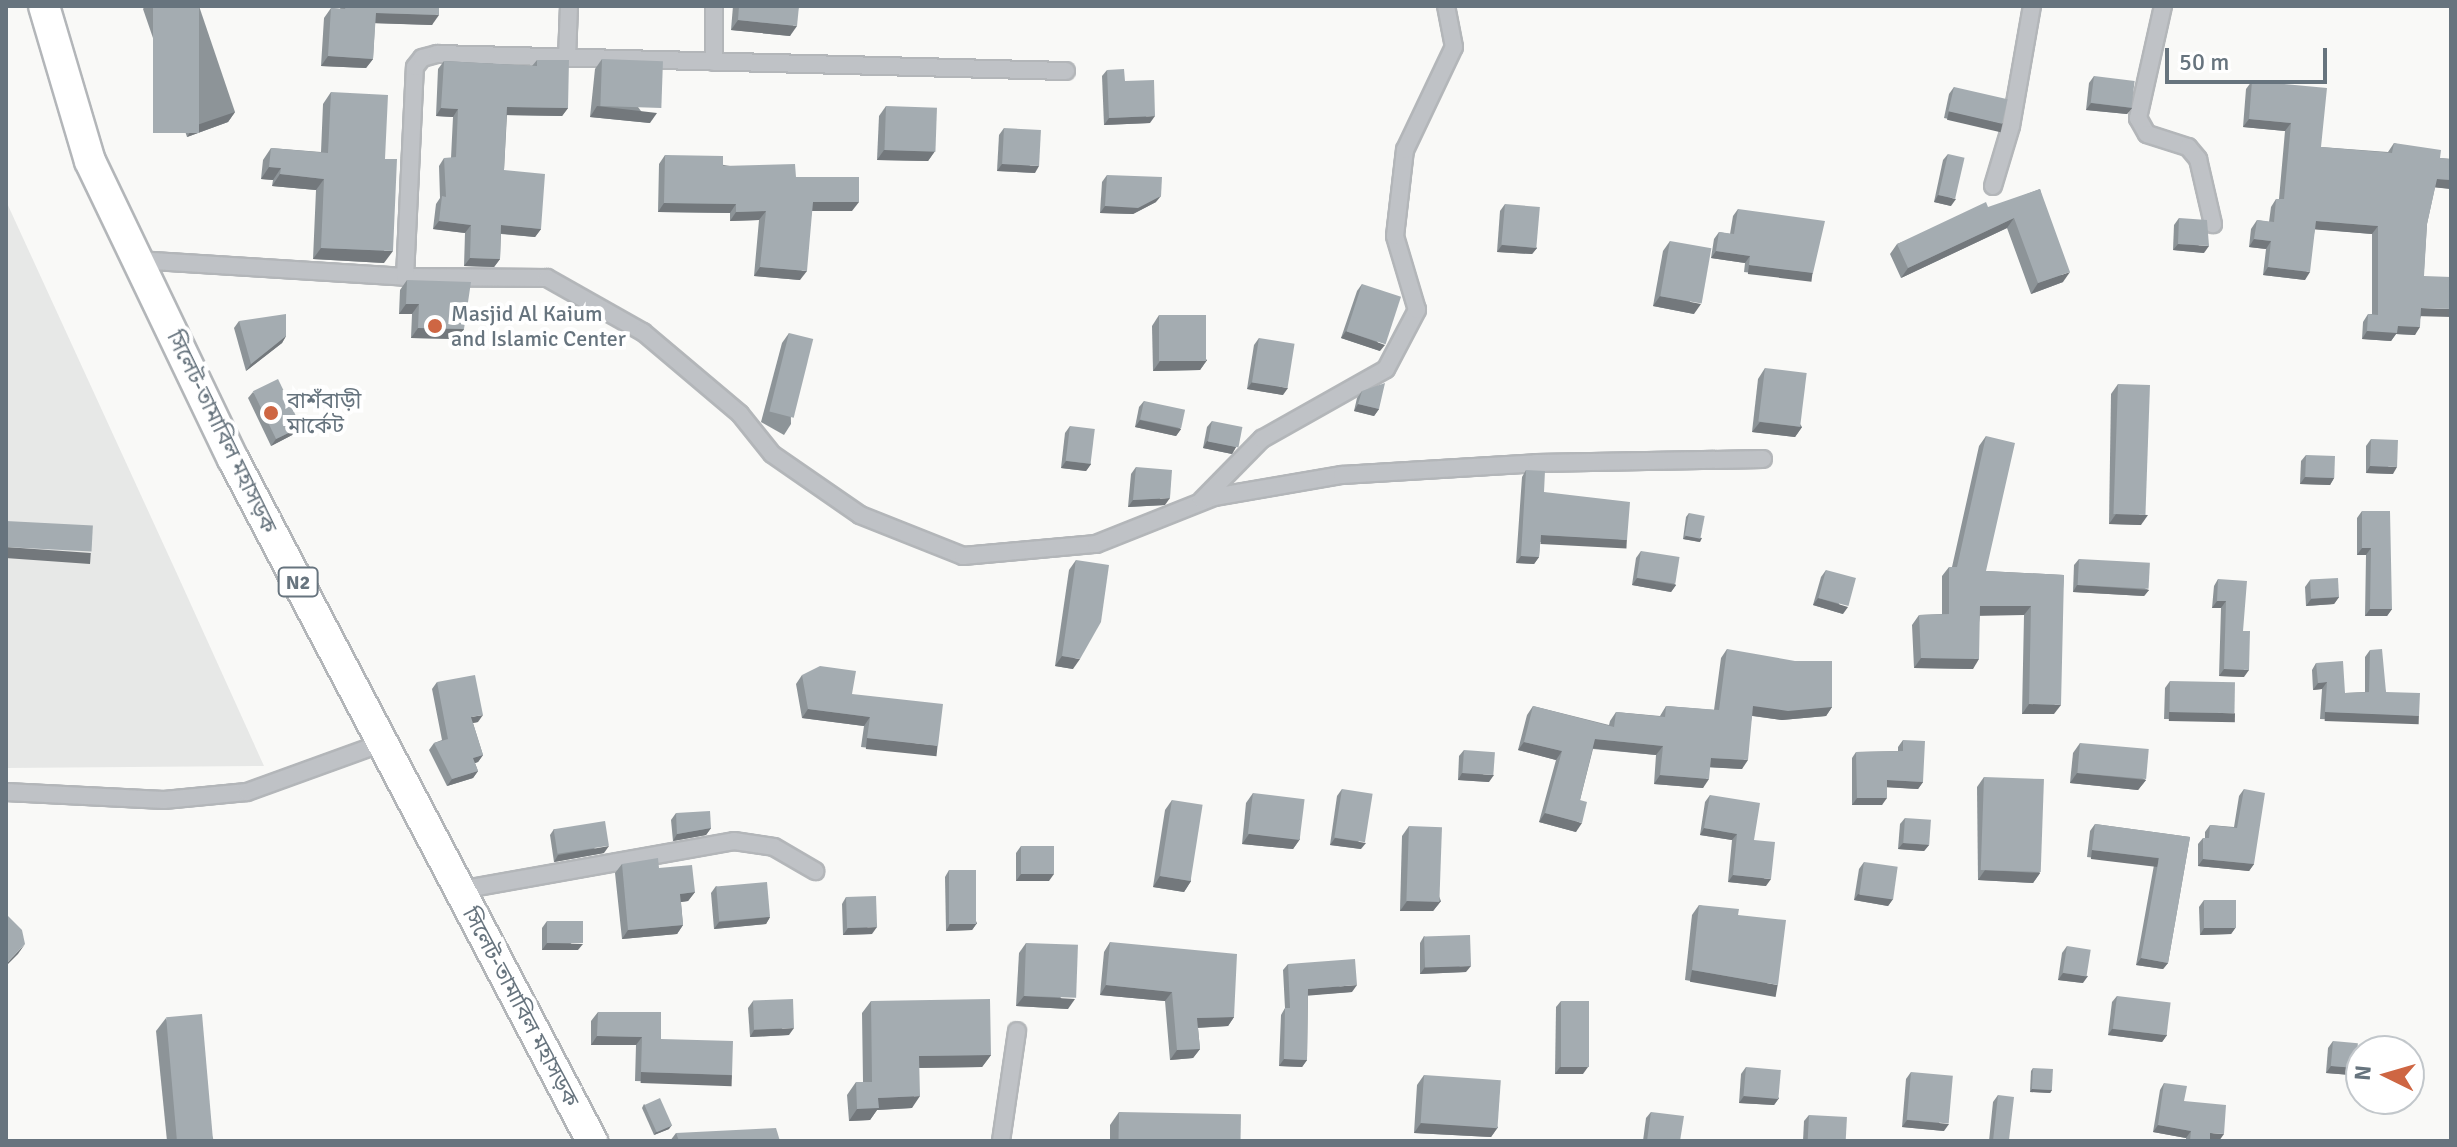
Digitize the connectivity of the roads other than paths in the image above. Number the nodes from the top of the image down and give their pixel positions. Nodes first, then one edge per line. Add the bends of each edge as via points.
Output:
1 (44, 6) edge
2 (569, 6) edge
3 (714, 6) edge
4 (1446, 6) edge
5 (2032, 6) edge
6 (2163, 6) edge
7 (567, 58) junction
8 (714, 62) junction
9 (1066, 71) dead end
10 (1993, 186) dead end
11 (2213, 224) dead end
12 (137, 260) junction
13 (405, 277) junction
14 (1763, 459) dead end
15 (1198, 504) junction
16 (382, 743) junction
17 (6, 792) edge
18 (815, 871) dead end
19 (460, 890) junction
20 (1017, 1031) dead end
21 (592, 1141) edge
22 (1001, 1141) edge

1 - 12 highway, সিলেট-তামাবিল মহাসড়ক / N2 via 90,161
2 - 7 street
3 - 8 street
4 - 15 street via 1454,47 1405,150 1395,236 1417,310 1386,369 1262,439
5 - 10 street via 2011,126
6 - 11 street via 2138,118 2147,134 2188,147 2198,159
7 - 8 street
7 - 13 street via 437,54 415,67
8 - 9 street
12 - 13 street
12 - 16 highway, সিলেট-তামাবিল মহাসড়ক / N2 via 233,459
13 - 15 street via 547,278 643,332 740,414 772,454 860,515 963,556 1096,544
14 - 15 street via 1536,463 1342,475
16 - 17 street via 247,792 164,800
16 - 19 highway, সিলেট-তামাবিল মহাসড়ক / N2
18 - 19 street via 774,847 734,841
19 - 21 highway, সিলেট-তামাবিল মহাসড়ক / N2
20 - 22 street

